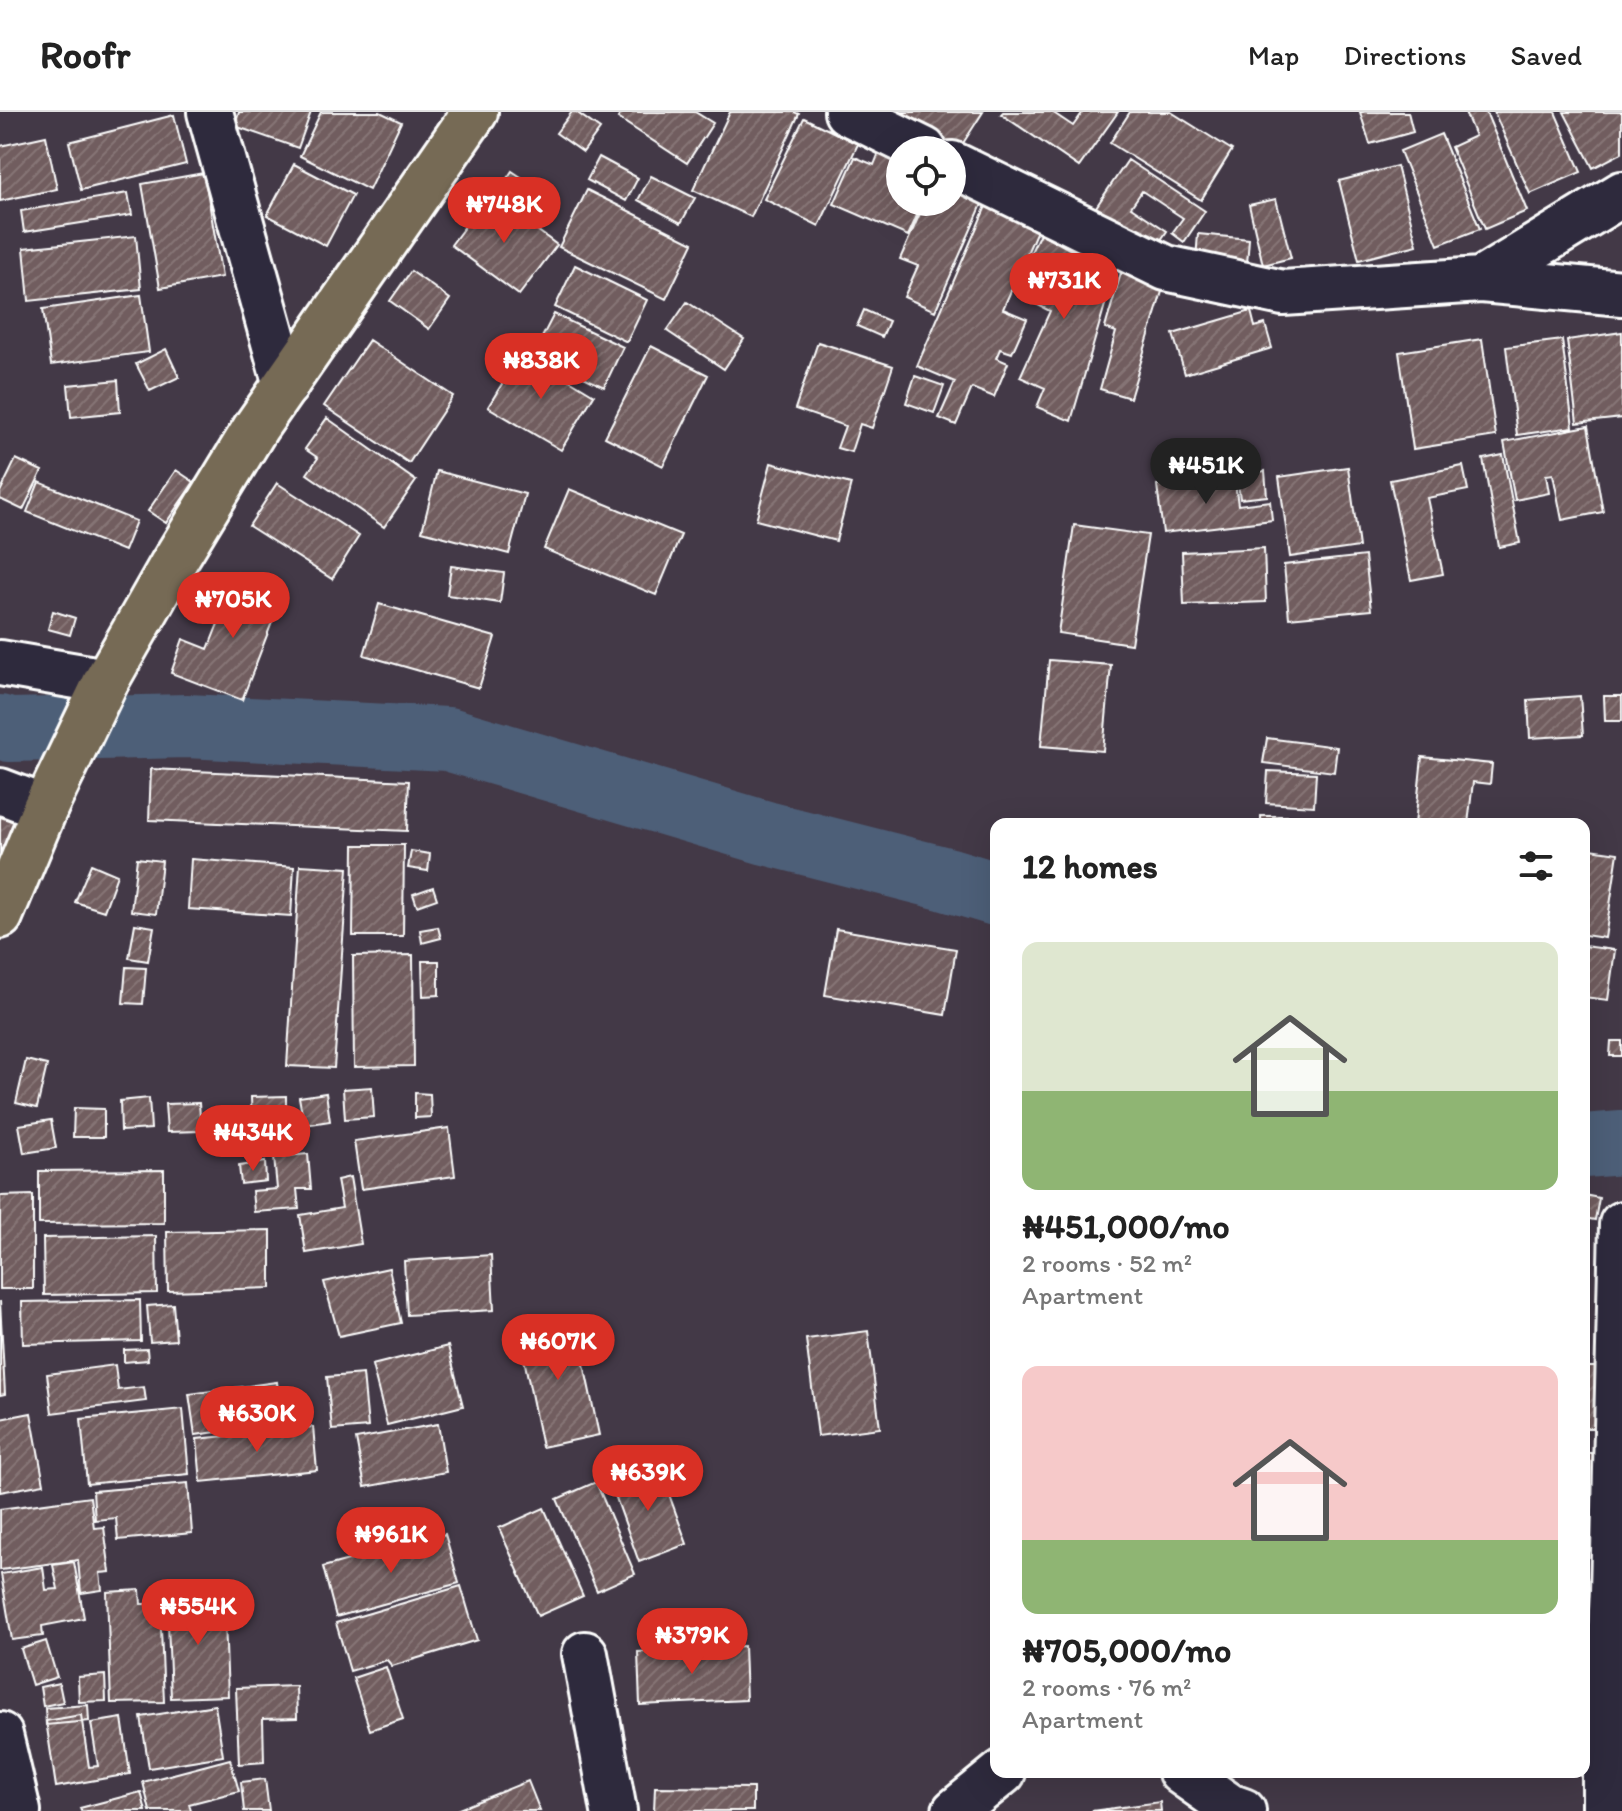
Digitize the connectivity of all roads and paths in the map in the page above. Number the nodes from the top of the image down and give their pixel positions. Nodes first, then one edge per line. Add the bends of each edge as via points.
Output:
1 (210, 112) edge
2 (475, 112) edge
3 (847, 112) edge
4 (896, 136) edge
5 (966, 171) edge
6 (1622, 194) edge
7 (1481, 280) junction
8 (1622, 293) edge
9 (286, 385) junction
10 (0, 663) edge
11 (100, 692) junction
12 (0, 791) edge
13 (45, 808) junction
14 (0, 916) edge
15 (1622, 1224) edge
16 (585, 1654) dead end
17 (0, 1735) edge
18 (996, 1778) edge
19 (1189, 1778) edge
20 (18, 1811) edge
21 (614, 1811) edge
22 (955, 1811) edge
23 (1243, 1811) edge
24 (1605, 1811) edge

1 - 9 street
2 - 9 main road
3 - 4 street
5 - 7 street via 1166,268 1283,293
6 - 7 street
7 - 8 street
9 - 11 main road via 210,502
10 - 11 street
11 - 13 main road
12 - 13 street
13 - 14 main road
15 - 24 street
16 - 21 street
17 - 20 street
18 - 22 street
19 - 23 street

